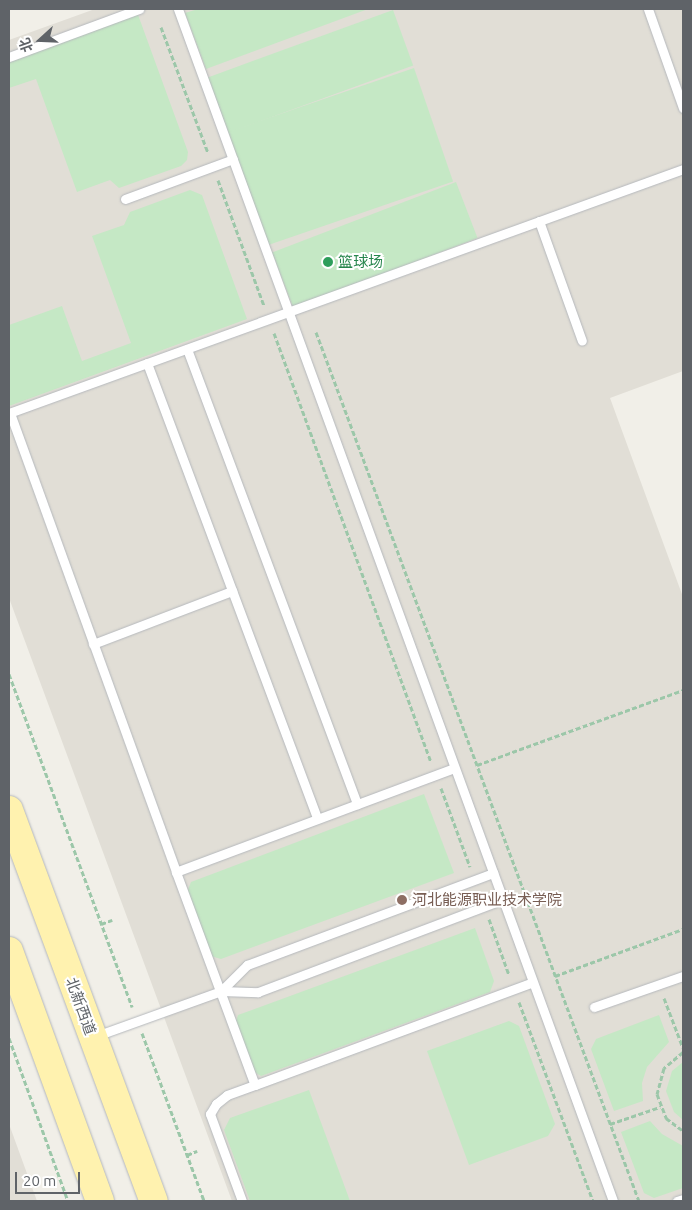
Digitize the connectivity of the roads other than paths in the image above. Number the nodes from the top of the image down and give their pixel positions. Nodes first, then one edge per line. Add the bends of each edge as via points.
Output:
1 (139, 9) edge
2 (178, 9) edge
3 (648, 9) edge
4 (9, 57) edge
5 (683, 108) edge
6 (233, 159) junction
7 (683, 169) edge
8 (125, 199) dead end
9 (539, 221) junction
10 (289, 312) junction
11 (582, 341) dead end
12 (187, 349) junction
13 (147, 363) junction
14 (9, 413) edge
15 (232, 591) junction
16 (93, 644) junction
17 (454, 768) junction
18 (357, 804) junction
19 (9, 810) edge
20 (317, 818) junction
21 (176, 872) junction
22 (493, 873) junction
23 (502, 900) junction
24 (9, 951) edge
25 (683, 976) edge
26 (533, 982) junction
27 (221, 991) junction
28 (594, 1007) dead end
29 (93, 1037) junction
30 (255, 1085) junction
31 (683, 1199) edge
32 (100, 1201) edge
33 (154, 1201) edge
34 (242, 1201) edge
35 (614, 1201) edge
36 (677, 1201) edge

1 - 4 lane
2 - 6 lane
3 - 5 lane
6 - 8 lane
6 - 10 lane
7 - 9 lane
9 - 10 lane
9 - 11 lane
10 - 12 lane
10 - 17 lane
12 - 13 lane
12 - 18 lane
13 - 14 lane
13 - 15 lane
14 - 16 lane
15 - 16 lane
15 - 20 lane
16 - 21 lane
17 - 18 lane
17 - 22 lane
18 - 20 lane
19 - 29 main road, 北新西道
20 - 21 lane
21 - 27 lane
22 - 23 lane
22 - 27 lane via 247,965
23 - 26 lane
23 - 27 lane via 258,992
24 - 32 main road
25 - 28 lane
26 - 30 lane
26 - 35 lane
27 - 29 lane
27 - 30 lane
29 - 33 main road, 北新西道
30 - 34 lane via 227,1095 210,1114
31 - 36 lane

